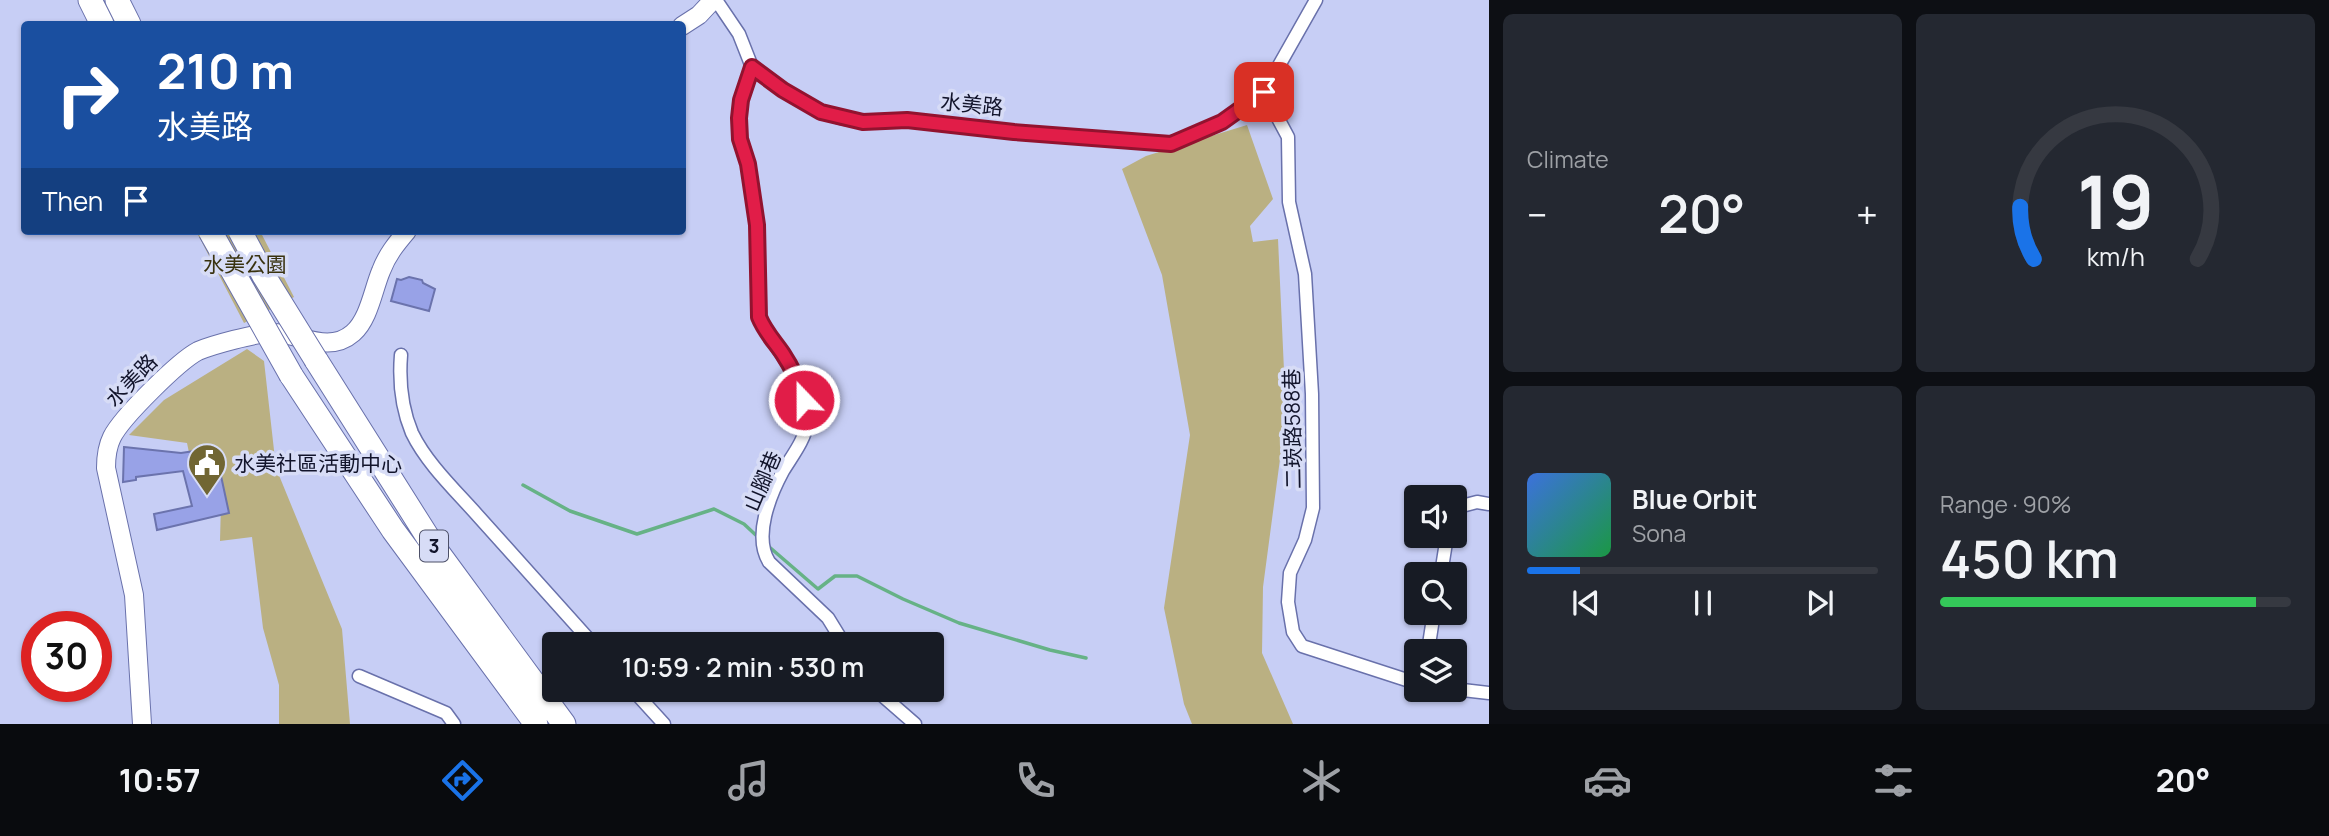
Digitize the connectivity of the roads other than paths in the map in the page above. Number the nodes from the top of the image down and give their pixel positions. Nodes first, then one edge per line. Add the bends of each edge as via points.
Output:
1 (90, 0) edge
2 (117, 0) edge
3 (715, 0) edge
4 (1316, 0) edge
5 (100, 21) edge
6 (128, 21) edge
7 (686, 23) edge
8 (752, 67) junction
9 (1264, 92) junction
10 (212, 235) edge
11 (242, 235) edge
12 (403, 235) edge
13 (401, 355) dead end
14 (1489, 504) edge
15 (1467, 505) edge
16 (582, 632) edge
17 (837, 632) edge
18 (359, 676) dead end
19 (1404, 679) edge
20 (1467, 690) edge
21 (1489, 693) edge
22 (644, 702) edge
23 (890, 702) edge
24 (142, 724) edge
25 (454, 724) edge
26 (536, 724) edge
27 (564, 724) edge
28 (664, 724) edge
29 (915, 724) edge

1 - 5 highway
2 - 6 highway
3 - 7 street
3 - 8 street via 739,34
4 - 9 street
8 - 9 street, 水美路 via 821,112 863,122 907,120 1171,144 1222,122
8 - 17 street, 山腳巷 via 739,118 757,225 759,317 797,378 807,423 774,492 762,543 769,562 828,618
9 - 19 street, 二崁路588巷 via 1288,137 1289,202 1305,274 1312,394 1313,508 1290,573 1293,632 1303,646
10 - 26 highway, 3, bridge via 291,375 393,530
11 - 27 highway, 3, bridge via 434,547
12 - 24 street, 水美路 via 391,249 363,321 352,334 334,343 271,332 197,352 177,365 111,439 106,468 134,595
13 - 16 street via 403,404 412,433 425,453
14 - 15 street
18 - 25 street via 446,713
20 - 21 street
22 - 28 street
23 - 29 street

